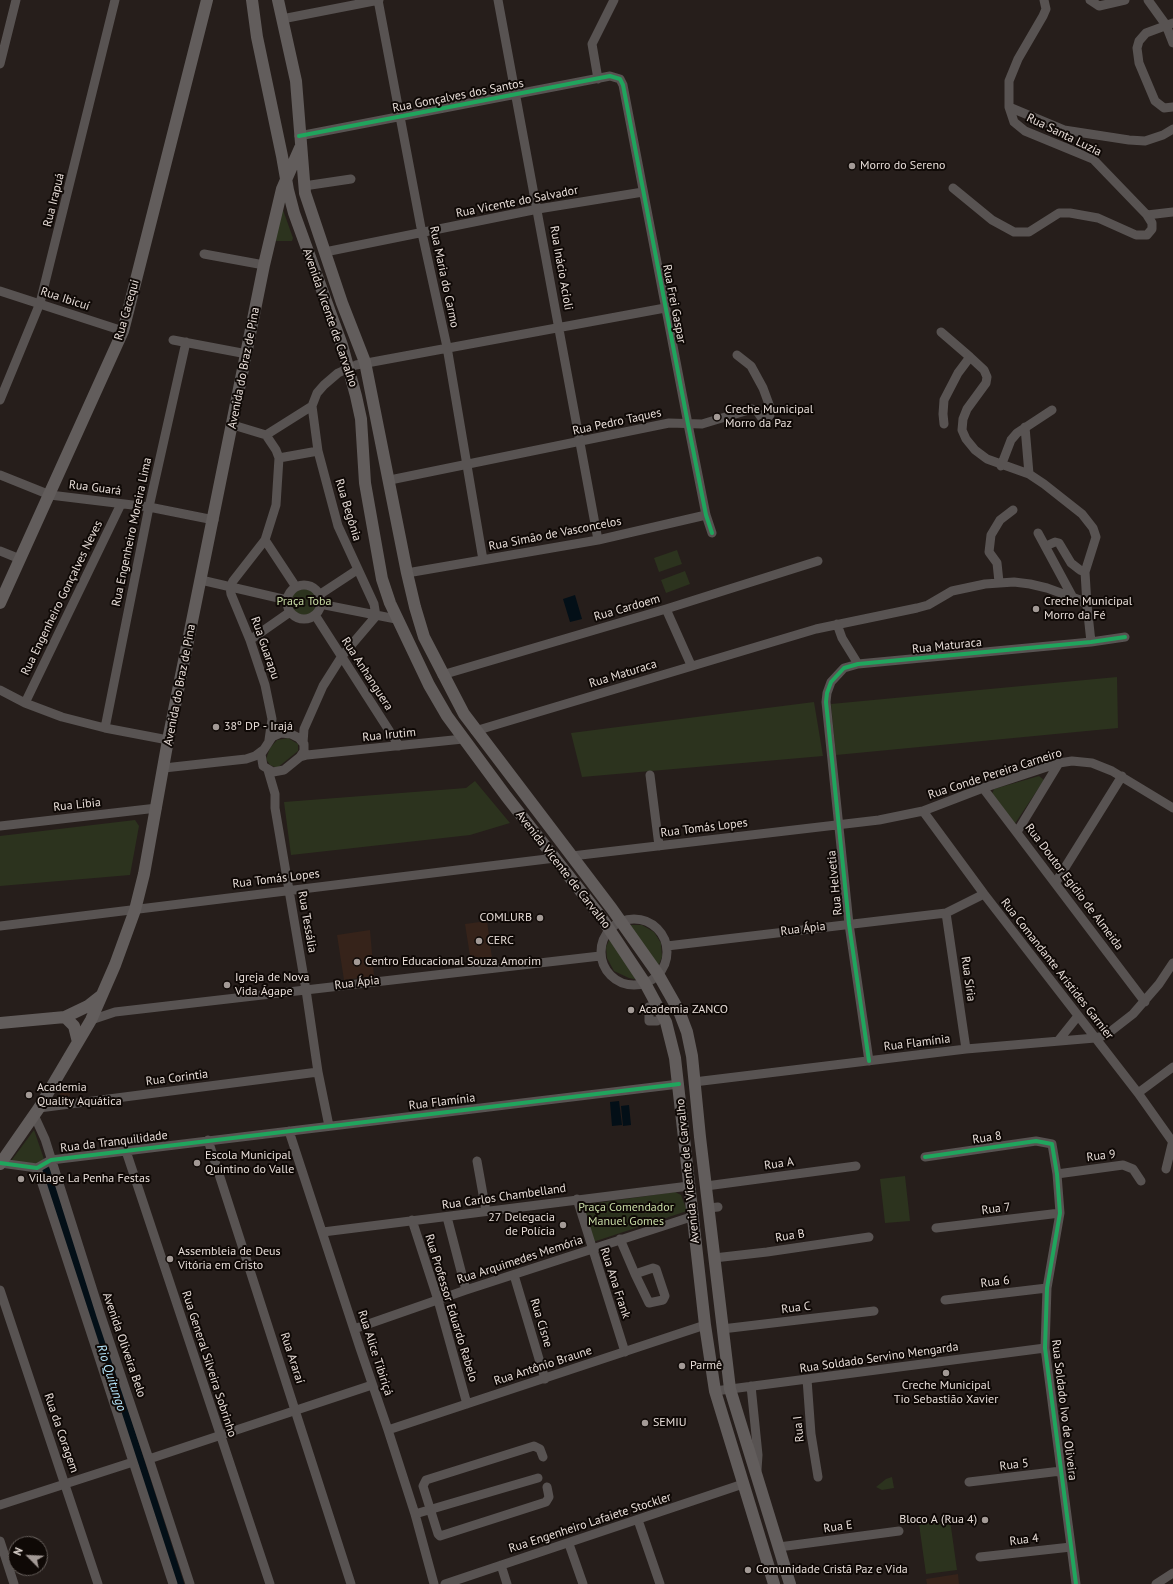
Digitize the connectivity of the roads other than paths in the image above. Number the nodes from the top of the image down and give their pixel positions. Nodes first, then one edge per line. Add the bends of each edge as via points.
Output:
1 (16, 0) edge
2 (115, 0) edge
3 (207, 0) edge
4 (252, 0) edge
5 (278, 0) edge
6 (378, 0) edge
7 (498, 0) edge
8 (614, 0) edge
9 (1044, 0) edge
10 (1090, 0) edge
11 (1125, 0) edge
12 (1148, 0) edge
13 (282, 19) junction
14 (1170, 24) edge
15 (1173, 43) edge
16 (0, 64) edge
17 (598, 79) junction
18 (620, 79) joint
19 (515, 94) junction
20 (1010, 107) junction
21 (1173, 107) edge
22 (400, 118) junction
23 (1173, 129) edge
24 (300, 142) junction
25 (286, 178) junction
26 (351, 179) dead end
27 (304, 186) junction
28 (953, 188) dead end
29 (643, 192) junction
30 (538, 210) junction
31 (1173, 212) edge
32 (1147, 215) junction
33 (422, 233) junction
34 (325, 252) junction
35 (204, 254) dead end
36 (264, 265) junction
37 (0, 291) edge
38 (40, 304) junction
39 (665, 308) junction
40 (559, 327) junction
41 (123, 331) junction
42 (941, 332) dead end
43 (173, 340) dead end
44 (186, 342) junction
45 (447, 347) junction
46 (247, 354) junction
47 (737, 355) dead end
48 (970, 356) junction
49 (365, 362) junction
50 (349, 367) junction
51 (0, 400) edge
52 (312, 406) junction
53 (1052, 410) dead end
54 (688, 424) junction
55 (944, 424) dead end
56 (233, 425) junction
57 (1025, 427) junction
58 (266, 435) junction
59 (581, 442) junction
60 (318, 451) junction
61 (279, 458) junction
62 (468, 466) junction
63 (1001, 466) junction
64 (1028, 474) junction
65 (0, 475) edge
66 (390, 480) junction
67 (50, 494) junction
68 (121, 504) junction
69 (149, 507) junction
70 (1013, 510) dead end
71 (706, 515) junction
72 (214, 520) junction
73 (712, 533) dead end
74 (1038, 533) dead end
75 (265, 540) junction
76 (598, 540) junction
77 (1046, 546) junction
78 (0, 551) edge
79 (20, 559) junction
80 (483, 560) junction
81 (818, 561) dead end
82 (357, 570) junction
83 (407, 572) junction
84 (1085, 572) junction
85 (201, 580) junction
86 (999, 582) junction
87 (230, 587) junction
88 (296, 587) junction
89 (319, 594) junction
90 (1072, 596) junction
91 (287, 600) junction
92 (0, 603) edge
93 (320, 604) junction
94 (1087, 605) junction
95 (666, 609) junction
96 (290, 612) junction
97 (315, 615) junction
98 (376, 616) junction
99 (396, 619) junction
100 (838, 624) junction
101 (1125, 637) dead end
102 (250, 640) junction
103 (1091, 642) junction
104 (342, 656) junction
105 (858, 664) junction
106 (691, 665) junction
107 (442, 675) junction
108 (0, 690) edge
109 (826, 702) joint
110 (25, 703) junction
111 (272, 719) junction
112 (307, 721) junction
113 (105, 728) junction
114 (475, 731) junction
115 (288, 733) junction
116 (463, 739) junction
117 (168, 740) junction
118 (269, 740) junction
119 (303, 745) junction
120 (399, 746) junction
121 (263, 749) junction
122 (316, 754) junction
123 (300, 757) junction
124 (246, 760) junction
125 (1059, 763) junction
126 (164, 768) junction
127 (266, 768) junction
128 (285, 769) junction
129 (650, 775) dead end
130 (1122, 776) junction
131 (983, 788) junction
132 (275, 794) junction
133 (157, 808) junction
134 (1173, 808) edge
135 (923, 811) junction
136 (839, 824) junction
137 (0, 826) edge
138 (1017, 832) junction
139 (659, 846) junction
140 (572, 856) junction
141 (555, 858) junction
142 (1056, 882) junction
143 (290, 889) junction
144 (984, 894) junction
145 (135, 910) junction
146 (946, 913) junction
147 (621, 922) junction
148 (849, 924) junction
149 (0, 926) edge
150 (610, 930) junction
151 (667, 946) junction
152 (600, 956) junction
153 (1173, 963) edge
154 (658, 974) junction
155 (645, 983) junction
156 (306, 990) junction
157 (101, 999) junction
158 (1145, 1002) junction
159 (658, 1005) junction
160 (115, 1012) junction
161 (1078, 1016) junction
162 (65, 1017) junction
163 (91, 1020) junction
164 (657, 1021) dead end
165 (0, 1023) edge
166 (1095, 1038) junction
167 (1058, 1041) junction
168 (78, 1042) junction
169 (966, 1049) junction
170 (869, 1061) junction
171 (1173, 1067) edge
172 (318, 1072) junction
173 (694, 1082) junction
174 (679, 1084) junction
175 (1138, 1093) junction
176 (36, 1112) junction
177 (329, 1126) junction
178 (290, 1131) junction
179 (208, 1140) junction
180 (1172, 1140) edge
181 (1052, 1144) joint
182 (126, 1151) junction
183 (925, 1157) dead end
184 (1, 1160) edge
185 (51, 1160) junction
186 (477, 1161) dead end
187 (856, 1166) dead end
188 (37, 1168) junction
189 (1166, 1169) dead end
190 (1058, 1174) junction
191 (1141, 1181) dead end
192 (689, 1186) junction
193 (706, 1186) junction
194 (577, 1199) junction
195 (486, 1211) junction
196 (1060, 1213) junction
197 (694, 1216) junction
198 (447, 1217) junction
199 (412, 1220) junction
200 (936, 1228) dead end
201 (322, 1232) junction
202 (869, 1237) dead end
203 (620, 1240) junction
204 (591, 1249) junction
205 (714, 1258) junction
206 (635, 1274) dead end
207 (514, 1275) junction
208 (1047, 1288) junction
209 (0, 1290) edge
210 (466, 1290) junction
211 (438, 1300) junction
212 (945, 1300) dead end
213 (874, 1311) dead end
214 (705, 1325) junction
215 (722, 1329) junction
216 (354, 1330) junction
217 (1045, 1348) junction
218 (625, 1352) junction
219 (546, 1379) junction
220 (807, 1379) junction
221 (372, 1386) junction
222 (751, 1386) junction
223 (730, 1389) junction
224 (715, 1391) junction
225 (467, 1404) junction
226 (296, 1411) junction
227 (388, 1430) junction
228 (220, 1436) junction
229 (543, 1457) dead end
230 (149, 1459) junction
231 (133, 1462) junction
232 (1061, 1471) junction
233 (756, 1473) junction
234 (818, 1477) dead end
235 (538, 1478) dead end
236 (969, 1482) dead end
237 (66, 1484) junction
238 (743, 1484) junction
239 (547, 1487) dead end
240 (0, 1504) edge
241 (430, 1510) junction
242 (415, 1514) junction
243 (638, 1520) junction
244 (899, 1531) dead end
245 (0, 1541) edge
246 (569, 1544) junction
247 (780, 1547) junction
248 (1071, 1547) junction
249 (980, 1557) dead end
250 (501, 1565) junction
251 (1173, 1574) edge
252 (14, 1584) edge
253 (98, 1584) edge
254 (173, 1584) edge
255 (190, 1584) edge
256 (270, 1584) edge
257 (351, 1584) edge
258 (434, 1584) edge
259 (445, 1584) edge
260 (507, 1584) edge
261 (583, 1584) edge
262 (660, 1584) edge
263 (774, 1584) edge
264 (790, 1584) edge
265 (1076, 1584) edge
266 (1156, 1584) edge

1 - 16 street
2 - 38 street, Rua Irapuá
3 - 41 main road, Rua Cacequi
4 - 25 main road, Avenida do Braz de Pina via 257,37
5 - 13 main road, Avenida do Braz de Pina
6 - 13 street
6 - 22 street, Rua Maria do Carmo
7 - 19 street, Rua Inácio Acioli
8 - 17 street via 592,44
9 - 20 street, Rua Santa Luzia via 1046,8 1043,16 1011,72 1008,91
10 - 11 street via 1099,6
12 - 14 street
13 - 24 main road, Avenida do Braz de Pina via 296,81
14 - 15 street
14 - 21 street via 1141,37 1138,41 1137,56 1155,102 1164,108
17 - 18 street, Rua Gonçalves dos Santos via 614,76
17 - 19 street, Rua Gonçalves dos Santos
18 - 29 street, Rua Frei Gaspar
19 - 22 street, Rua Gonçalves dos Santos
19 - 30 street, Rua Inácio Acioli
20 - 23 street, Rua Santa Luzia via 1064,130 1129,140 1150,139
20 - 32 street, Rua Santa Luzia via 1018,127 1093,159
22 - 24 street, Rua Gonçalves dos Santos
22 - 33 street, Rua Maria do Carmo
24 - 25 main road, Avenida do Braz de Pina
24 - 27 main road, Avenida Vicente de Carvalho
25 - 36 main road, Avenida do Braz de Pina
25 - 50 main road, Avenida Vicente de Carvalho via 294,213
26 - 27 street
27 - 34 main road, Avenida Vicente de Carvalho
28 - 32 street via 992,220 1014,232 1028,232 1059,213 1070,213 1098,218 1136,234 1147,235 1153,225
29 - 30 street, Rua Vicente do Salvador
29 - 39 street, Rua Frei Gaspar
30 - 33 street, Rua Vicente do Salvador
30 - 40 street, Rua Inácio Acioli
31 - 32 street
33 - 34 street, Rua Vicente do Salvador
33 - 45 street, Rua Maria do Carmo
34 - 49 main road, Avenida Vicente de Carvalho
35 - 36 street
36 - 46 main road, Avenida do Braz de Pina
37 - 38 street, Rua Ibicuí
38 - 41 street, Rua Ibicuí
38 - 51 street, Rua Irapuá
39 - 40 street
39 - 54 street, Rua Frei Gaspar
40 - 45 street
40 - 59 street, Rua Inácio Acioli
41 - 67 main road, Rua Cacequi
42 - 48 street
43 - 44 street
44 - 46 street
44 - 69 street, Rua Engenheiro Moreira Lima
45 - 49 street
45 - 62 street, Rua Maria do Carmo
46 - 56 main road, Avenida do Braz de Pina
47 - 54 street, Rua Pedro Taques via 751,366 759,378 770,407 769,418 762,419 756,410 752,409 702,424
48 - 55 street via 944,400
48 - 63 street via 984,370 987,377 981,392 967,409 962,430 975,450
49 - 50 street
49 - 66 main road, Avenida Vicente de Carvalho
50 - 52 street via 324,385 317,393
50 - 99 main road, Avenida Vicente de Carvalho via 361,419 364,476 376,550 385,591
52 - 58 street
52 - 60 street, Rua Begônia
53 - 57 street
54 - 59 street, Rua Pedro Taques via 669,424
54 - 71 street, Rua Frei Gaspar
56 - 58 street
56 - 72 main road, Avenida do Braz de Pina
57 - 63 street via 1011,440
57 - 64 street
58 - 61 street
59 - 62 street, Rua Pedro Taques
59 - 76 street, Rua Inácio Acioli
60 - 61 street
60 - 82 street, Rua Begônia via 338,526
61 - 75 street via 276,505
62 - 66 street, Rua Pedro Taques
62 - 80 street, Rua Maria do Carmo
63 - 64 street
64 - 84 street via 1082,514 1094,528 1096,537
65 - 67 street, Rua Guará
66 - 83 main road, Avenida Vicente de Carvalho
67 - 68 street, Rua Guará
67 - 79 main road, Rua Cacequi
68 - 69 street, Rua Guará
68 - 110 street, Rua Engenheiro Gonçalves Neves
69 - 72 street, Rua Guará
69 - 113 street, Rua Engenheiro Moreira Lima
70 - 86 street via 1000,520 991,535 989,552 997,564
71 - 73 street, Rua Frei Gaspar
71 - 76 street, Rua Simão de Vasconcelos
72 - 85 main road, Avenida do Braz de Pina
74 - 77 street
75 - 87 street
75 - 88 street
76 - 80 street, Rua Simão de Vasconcelos
77 - 84 street via 1059,543 1071,563
77 - 90 street
78 - 79 street
79 - 92 main road, Rua Cacequi
80 - 83 street, Rua Simão de Vasconcelos
81 - 95 street, Rua Cardoem
82 - 89 street
82 - 98 street, Rua Begônia via 374,604
83 - 107 main road, Avenida Vicente de Carvalho via 419,623
84 - 94 street
85 - 87 street
85 - 117 main road, Avenida do Braz de Pina
86 - 90 street, Rua Maturaca via 1030,584
86 - 100 street, Rua Maturaca via 952,591 928,605 917,608
87 - 91 street
87 - 102 street, Rua Guarapu
88 - 89 street via 309,586
88 - 91 street
89 - 93 street
90 - 94 street, Rua Maturaca
91 - 96 street
93 - 97 street
93 - 98 street
94 - 103 street
95 - 106 street
95 - 107 street, Rua Cardoem
96 - 97 street via 302,619
96 - 102 street
97 - 104 street, Rua Anhanguera
98 - 99 street
98 - 104 street
99 - 116 main road, Avenida Vicente de Carvalho via 439,703
100 - 105 street via 842,638
100 - 106 street, Rua Maturaca
101 - 103 street, Rua Maturaca
102 - 111 street, Rua Guarapu via 265,685
103 - 105 street, Rua Maturaca
104 - 112 street via 323,686
104 - 120 street, Rua Anhanguera
105 - 109 street, Rua Maturaca via 844,668 837,674 827,692
106 - 114 street, Rua Maturaca
107 - 114 main road, Avenida Vicente de Carvalho
108 - 110 street
109 - 136 street, Rua Helvetia
110 - 113 street via 50,713
111 - 115 street, Rua Guarapu via 277,728
111 - 118 street, Rua Guarapu
112 - 115 street via 300,730
112 - 119 street via 303,731
113 - 117 street
114 - 140 main road, Avenida Vicente de Carvalho
115 - 118 street via 274,735
115 - 119 street
116 - 120 street, Rua Irutim
116 - 141 main road, Avenida Vicente de Carvalho
117 - 126 main road, Avenida do Braz de Pina
118 - 121 street
119 - 122 street via 308,751
119 - 123 street
120 - 122 street, Rua Irutim
121 - 124 street
121 - 127 street via 261,756
122 - 123 street, Rua Irutim
123 - 128 street
124 - 126 street
124 - 127 street
125 - 130 street, Rua Conde Pereira Carneiro via 1092,763
125 - 131 street, Rua Conde Pereira Carneiro
125 - 138 street
126 - 133 main road, Avenida do Braz de Pina
127 - 128 street via 277,772
127 - 132 street, Rua Tessália
128 - 132 street, Rua Tessália via 278,781
129 - 139 street
130 - 134 street, Rua Conde Pereira Carneiro
130 - 142 street
131 - 135 street, Rua Conde Pereira Carneiro
131 - 138 street, Rua Doutor Egídio de Almeida
132 - 143 street, Rua Tessália via 275,808
133 - 137 street, Rua Líbia
133 - 145 main road, Avenida do Braz de Pina
135 - 136 street, Rua Conde Pereira Carneiro via 879,820
135 - 144 street, Rua Comandante Aristides Garnier
136 - 139 street, Rua Tomás Lopes
136 - 148 street, Rua Helvetia
138 - 142 street, Rua Doutor Egídio de Almeida
139 - 140 street, Rua Tomás Lopes
140 - 147 main road, Avenida Vicente de Carvalho
141 - 143 street, Rua Tomás Lopes
141 - 150 main road, Avenida Vicente de Carvalho
142 - 158 street, Rua Doutor Egídio de Almeida
143 - 145 street, Rua Tomás Lopes
143 - 156 street, Rua Tessália
144 - 146 street, Rua Ápia
144 - 161 street, Rua Comandante Aristides Garnier
145 - 149 street, Rua Tomás Lopes
145 - 157 main road, Avenida do Braz de Pina
146 - 148 street, Rua Ápia
146 - 169 street, Rua Síria
147 - 150 street
147 - 151 street via 638,919 653,925 662,934
147 - 154 main road, Avenida Vicente de Carvalho
148 - 151 street, Rua Ápia
148 - 170 street, Rua Helvetia
150 - 152 street via 604,938
150 - 155 main road, Avenida Vicente de Carvalho
151 - 154 street via 664,966
152 - 155 street via 606,972 612,979 628,985
152 - 156 street, Rua Ápia
153 - 158 street, Rua Flamínia
154 - 155 street
154 - 173 main road, Avenida Vicente de Carvalho via 685,1026 692,1056
155 - 159 main road, Avenida Vicente de Carvalho
156 - 160 street, Rua Ápia
156 - 172 street, Rua Tessália
157 - 160 street via 109,1011
157 - 162 main road
157 - 163 main road, Avenida do Braz de Pina
158 - 166 street, Rua Flamínia via 1116,1028
159 - 164 street via 649,1007 649,1021
159 - 174 main road, Avenida Vicente de Carvalho via 671,1037
160 - 163 street, Rua Ápia
161 - 166 street, Rua Comandante Aristides Garnier
161 - 167 street
162 - 165 main road
162 - 168 main road via 74,1026
163 - 168 main road, Avenida do Braz de Pina
166 - 167 street, Rua Flamínia
166 - 175 street, Rua Comandante Aristides Garnier
167 - 169 street, Rua Flamínia
168 - 176 main road, Avenida do Braz de Pina
169 - 170 street, Rua Flamínia
170 - 173 street, Rua Flamínia
171 - 175 street
172 - 176 street, Rua Corintia
172 - 177 street, Rua Tessália
173 - 193 main road, Avenida Vicente de Carvalho
174 - 177 street, Rua Flamínia
174 - 192 main road, Avenida Vicente de Carvalho
175 - 180 street, Rua Comandante Aristides Garnier
176 - 184 main road, Avenida do Braz de Pina
176 - 185 street, Avenida Oliveira Belo
177 - 178 street, Rua Flamínia
178 - 179 street, Rua Flamínia
178 - 201 street, Rua Alice Tibiriçá
179 - 182 street, Rua da Tranquilidade
179 - 226 street, Rua Araraí
180 - 189 street
181 - 183 street, Rua 8 via 1036,1141
181 - 190 street, Rua Soldado Ivo de Oliveira
182 - 185 street, Rua da Tranquilidade
182 - 228 street, Rua General Silveira Sobrinho
184 - 188 street
185 - 188 street, Rua da Tranquilidade
185 - 230 street, Avenida Oliveira Belo
186 - 195 street
187 - 193 street, Rua A
188 - 231 street
190 - 191 street, Rua 9 via 1123,1165 1133,1169
190 - 196 street, Rua Soldado Ivo de Oliveira
192 - 194 street, Rua Carlos Chambelland
192 - 197 main road, Avenida Vicente de Carvalho
193 - 205 main road, Avenida Vicente de Carvalho via 713,1208
194 - 195 street, Rua Carlos Chambelland
194 - 204 street, Rua Ana Frank
195 - 198 street, Rua Carlos Chambelland
196 - 200 street, Rua 7
196 - 208 street, Rua Soldado Ivo de Oliveira
197 - 203 street, Rua Arquimedes Memória
197 - 214 main road, Avenida Vicente de Carvalho
198 - 199 street, Rua Carlos Chambelland
198 - 210 street
199 - 201 street, Rua Carlos Chambelland
199 - 211 street, Rua Professor Eduardo Rabelo
201 - 216 street, Rua Alice Tibiriçá
202 - 205 street, Rua B
203 - 204 street, Rua Arquimedes Memória
203 - 206 street
204 - 207 street, Rua Arquimedes Memória
204 - 218 street, Rua Ana Frank
205 - 215 main road, Avenida Vicente de Carvalho
207 - 210 street, Rua Arquimedes Memória
207 - 219 street, Rua Cisne
208 - 212 street, Rua 6
208 - 217 street, Rua Soldado Ivo de Oliveira
209 - 237 street, Rua da Coragem
210 - 211 street, Rua Arquimedes Memória
211 - 216 street, Rua Arquimedes Memória
211 - 225 street, Rua Professor Eduardo Rabelo
213 - 215 street, Rua C
214 - 218 street, Rua Antônio Braune
214 - 224 main road, Avenida Vicente de Carvalho
215 - 223 main road, Avenida Vicente de Carvalho
216 - 221 street, Rua Alice Tibiriçá
217 - 220 street, Rua Soldado Servino Mengarda
217 - 232 street, Rua Soldado Ivo de Oliveira
218 - 219 street, Rua Antônio Braune
219 - 225 street, Rua Antônio Braune
220 - 222 street, Rua Soldado Servino Mengarda
220 - 234 street, Rua I via 811,1434
221 - 226 street
221 - 227 street, Rua Alice Tibiriçá
222 - 223 street, Rua Soldado Servino Mengarda
222 - 233 street, Avenida Vicente de Carvalho via 758,1455
223 - 224 street, Rua Soldado Servino Mengarda
223 - 233 main road, Avenida Vicente de Carvalho
224 - 238 main road, Avenida Vicente de Carvalho
225 - 227 street, Rua Antônio Braune
226 - 228 street
226 - 257 street, Rua Araraí
227 - 242 street, Rua Alice Tibiriçá
228 - 230 street
228 - 256 street, Rua General Silveira Sobrinho
229 - 241 street via 540,1449 534,1446 426,1480 423,1486
230 - 255 street, Avenida Oliveira Belo
231 - 237 street
231 - 254 street
232 - 236 street, Rua 5
232 - 248 street, Rua Soldado Ivo de Oliveira
233 - 247 main road, Avenida Vicente de Carvalho
235 - 241 street
237 - 240 street
237 - 253 street, Rua da Coragem
238 - 243 street, Rua Engenheiro Lafaiete Stockler
238 - 263 main road, Avenida Vicente de Carvalho
239 - 241 street via 549,1497 546,1502 442,1536 438,1534
241 - 242 street
242 - 258 street, Rua Alice Tibiriçá
243 - 246 street, Rua Engenheiro Lafaiete Stockler
243 - 262 street
244 - 247 street, Rua E
245 - 252 street
246 - 250 street, Rua Engenheiro Lafaiete Stockler
246 - 261 street
247 - 264 main road, Avenida Vicente de Carvalho
248 - 249 street, Rua 4
248 - 265 street, Rua Soldado Ivo de Oliveira
250 - 259 street, Rua Engenheiro Lafaiete Stockler
250 - 260 street
251 - 266 street

